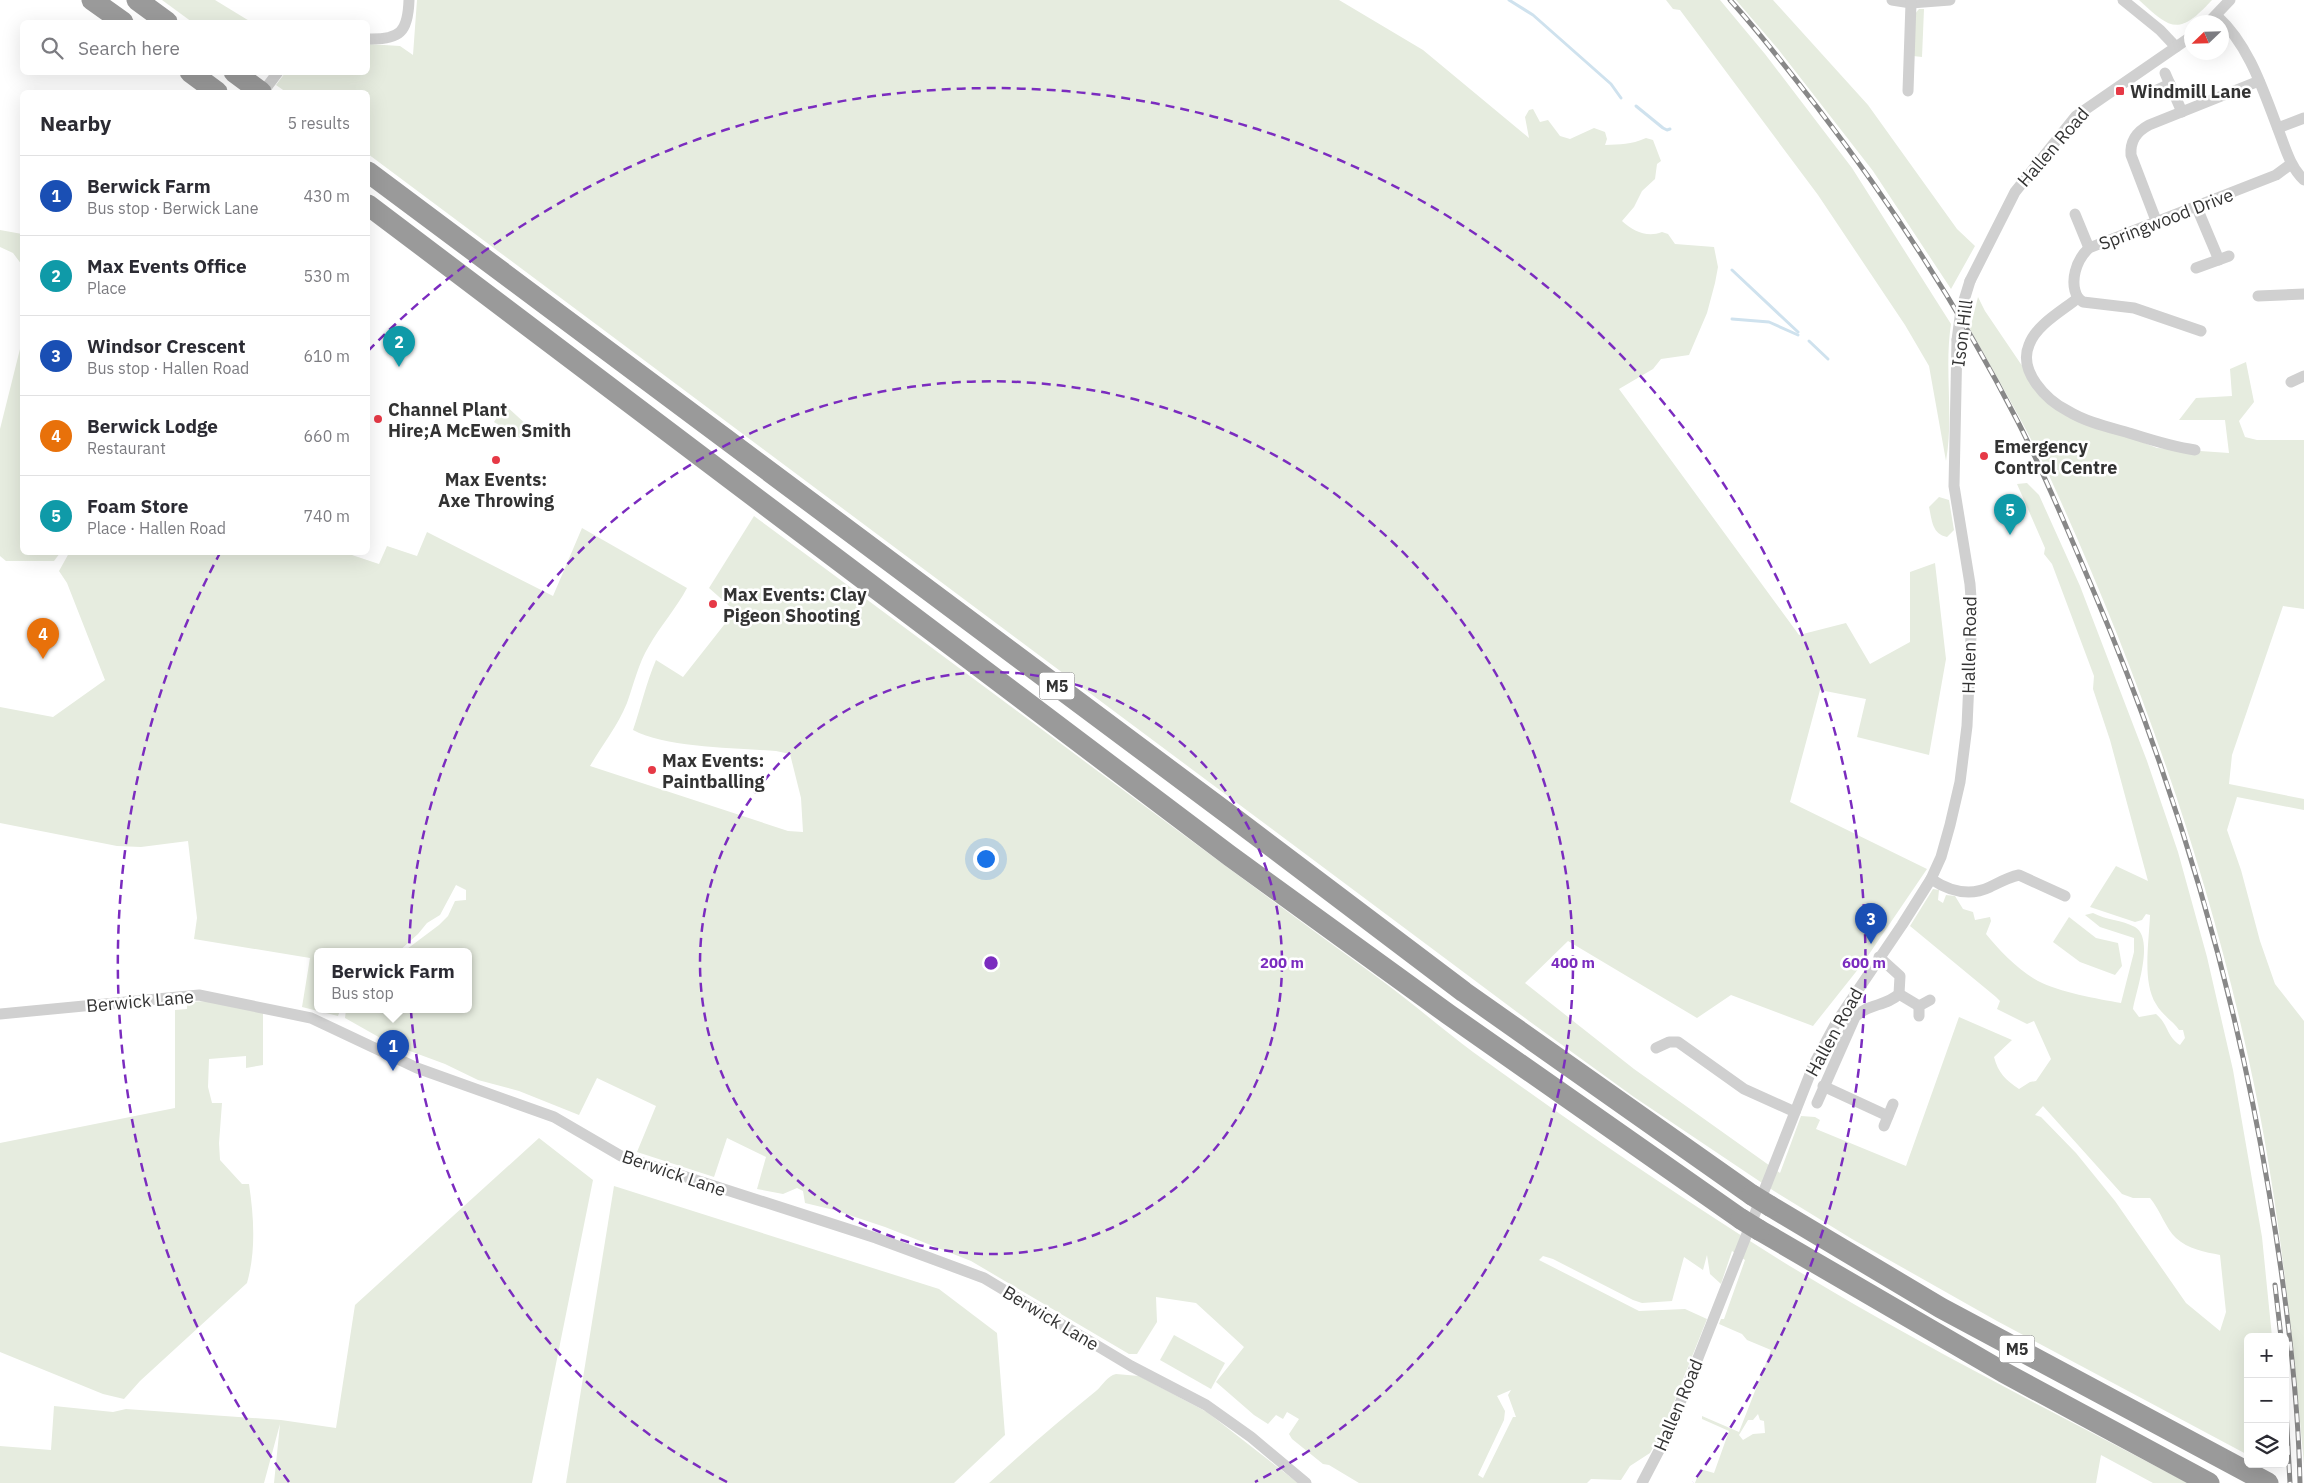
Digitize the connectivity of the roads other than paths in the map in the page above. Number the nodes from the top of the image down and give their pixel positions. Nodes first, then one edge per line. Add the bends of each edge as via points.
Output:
1 (92, 0) edge
2 (137, 0) edge
3 (409, 0) edge
4 (1892, 0) edge
5 (1950, 0) edge
6 (2123, 0) edge
7 (2230, 0) edge
8 (1911, 3) junction
9 (2217, 15) edge
10 (119, 20) edge
11 (165, 20) edge
12 (2229, 29) edge
13 (370, 39) edge
14 (2184, 42) edge
15 (2176, 47) junction
16 (2165, 73) dead end
17 (194, 75) edge
18 (238, 75) edge
19 (276, 75) edge
20 (2259, 82) junction
21 (2170, 84) junction
22 (214, 90) edge
23 (259, 90) edge
24 (264, 90) edge
25 (2157, 90) dead end
26 (1908, 91) dead end
27 (2182, 112) junction
28 (2304, 118) edge
29 (2278, 128) junction
30 (2291, 164) junction
31 (370, 173) edge
32 (2304, 180) edge
33 (2015, 192) joint
34 (370, 207) edge
35 (2197, 208) junction
36 (2075, 214) dead end
37 (2157, 223) junction
38 (2089, 248) junction
39 (2196, 268) dead end
40 (2304, 294) edge
41 (2258, 296) dead end
42 (2078, 298) junction
43 (2201, 331) dead end
44 (2304, 376) edge
45 (2291, 382) dead end
46 (2195, 450) dead end
47 (1954, 486) joint
48 (1930, 880) junction
49 (2065, 896) dead end
50 (1879, 957) junction
51 (1899, 994) junction
52 (1930, 1000) dead end
53 (0, 1014) edge
54 (1656, 1048) dead end
55 (1823, 1086) junction
56 (1817, 1103) dead end
57 (1893, 1104) dead end
58 (1795, 1112) junction
59 (1306, 1483) edge
60 (1642, 1483) edge
61 (2209, 1483) edge
62 (2268, 1483) edge

1 - 10 highway
2 - 11 highway
3 - 13 street via 406,23 398,35 385,40
4 - 8 street
5 - 8 street
6 - 15 street
7 - 9 street
8 - 26 street
12 - 20 street via 2243,48
14 - 15 street, Hallen Road
15 - 33 street, Hallen Road via 2076,116
16 - 21 street
17 - 22 highway
18 - 23 highway
19 - 24 street
20 - 27 street
20 - 29 street
21 - 25 street
21 - 27 street
27 - 37 street via 2142,129 2131,143 2131,155
28 - 29 street
29 - 30 street
30 - 32 street
30 - 35 street, Springwood Drive via 2276,175
31 - 62 highway, M5, bridge via 1464,992 1752,1194 1941,1308
33 - 47 street, Ison Hill, bridge via 1970,281 1961,310 1957,340
34 - 61 highway, M5 via 1230,856 1448,1014 1750,1224 1977,1358
35 - 37 street, Springwood Drive
35 - 39 street via 2224,258
36 - 38 street
37 - 38 street, Springwood Drive
38 - 42 street, Springwood Drive via 2074,274
40 - 41 street
42 - 43 street via 2082,302 2134,308
42 - 46 street via 2039,329 2028,346 2028,366 2045,395 2068,412 2085,419 2178,448
44 - 45 street
47 - 48 street, Hallen Road via 1972,603 1967,726 1950,825
48 - 49 street via 1954,892 1962,892 1988,888 2019,875
48 - 50 street, Hallen Road
50 - 51 street via 1900,976
50 - 58 street, Hallen Road via 1824,1044
51 - 52 street via 1919,1011
51 - 55 street via 1855,1017
53 - 59 street, Berwick Lane via 199,995 312,1018 417,1068 554,1117 621,1156 876,1238 984,1278 1131,1366 1206,1405
54 - 58 street via 1678,1042 1744,1089
55 - 56 street
55 - 57 street via 1886,1121
58 - 60 street, Hallen Road via 1669,1430

